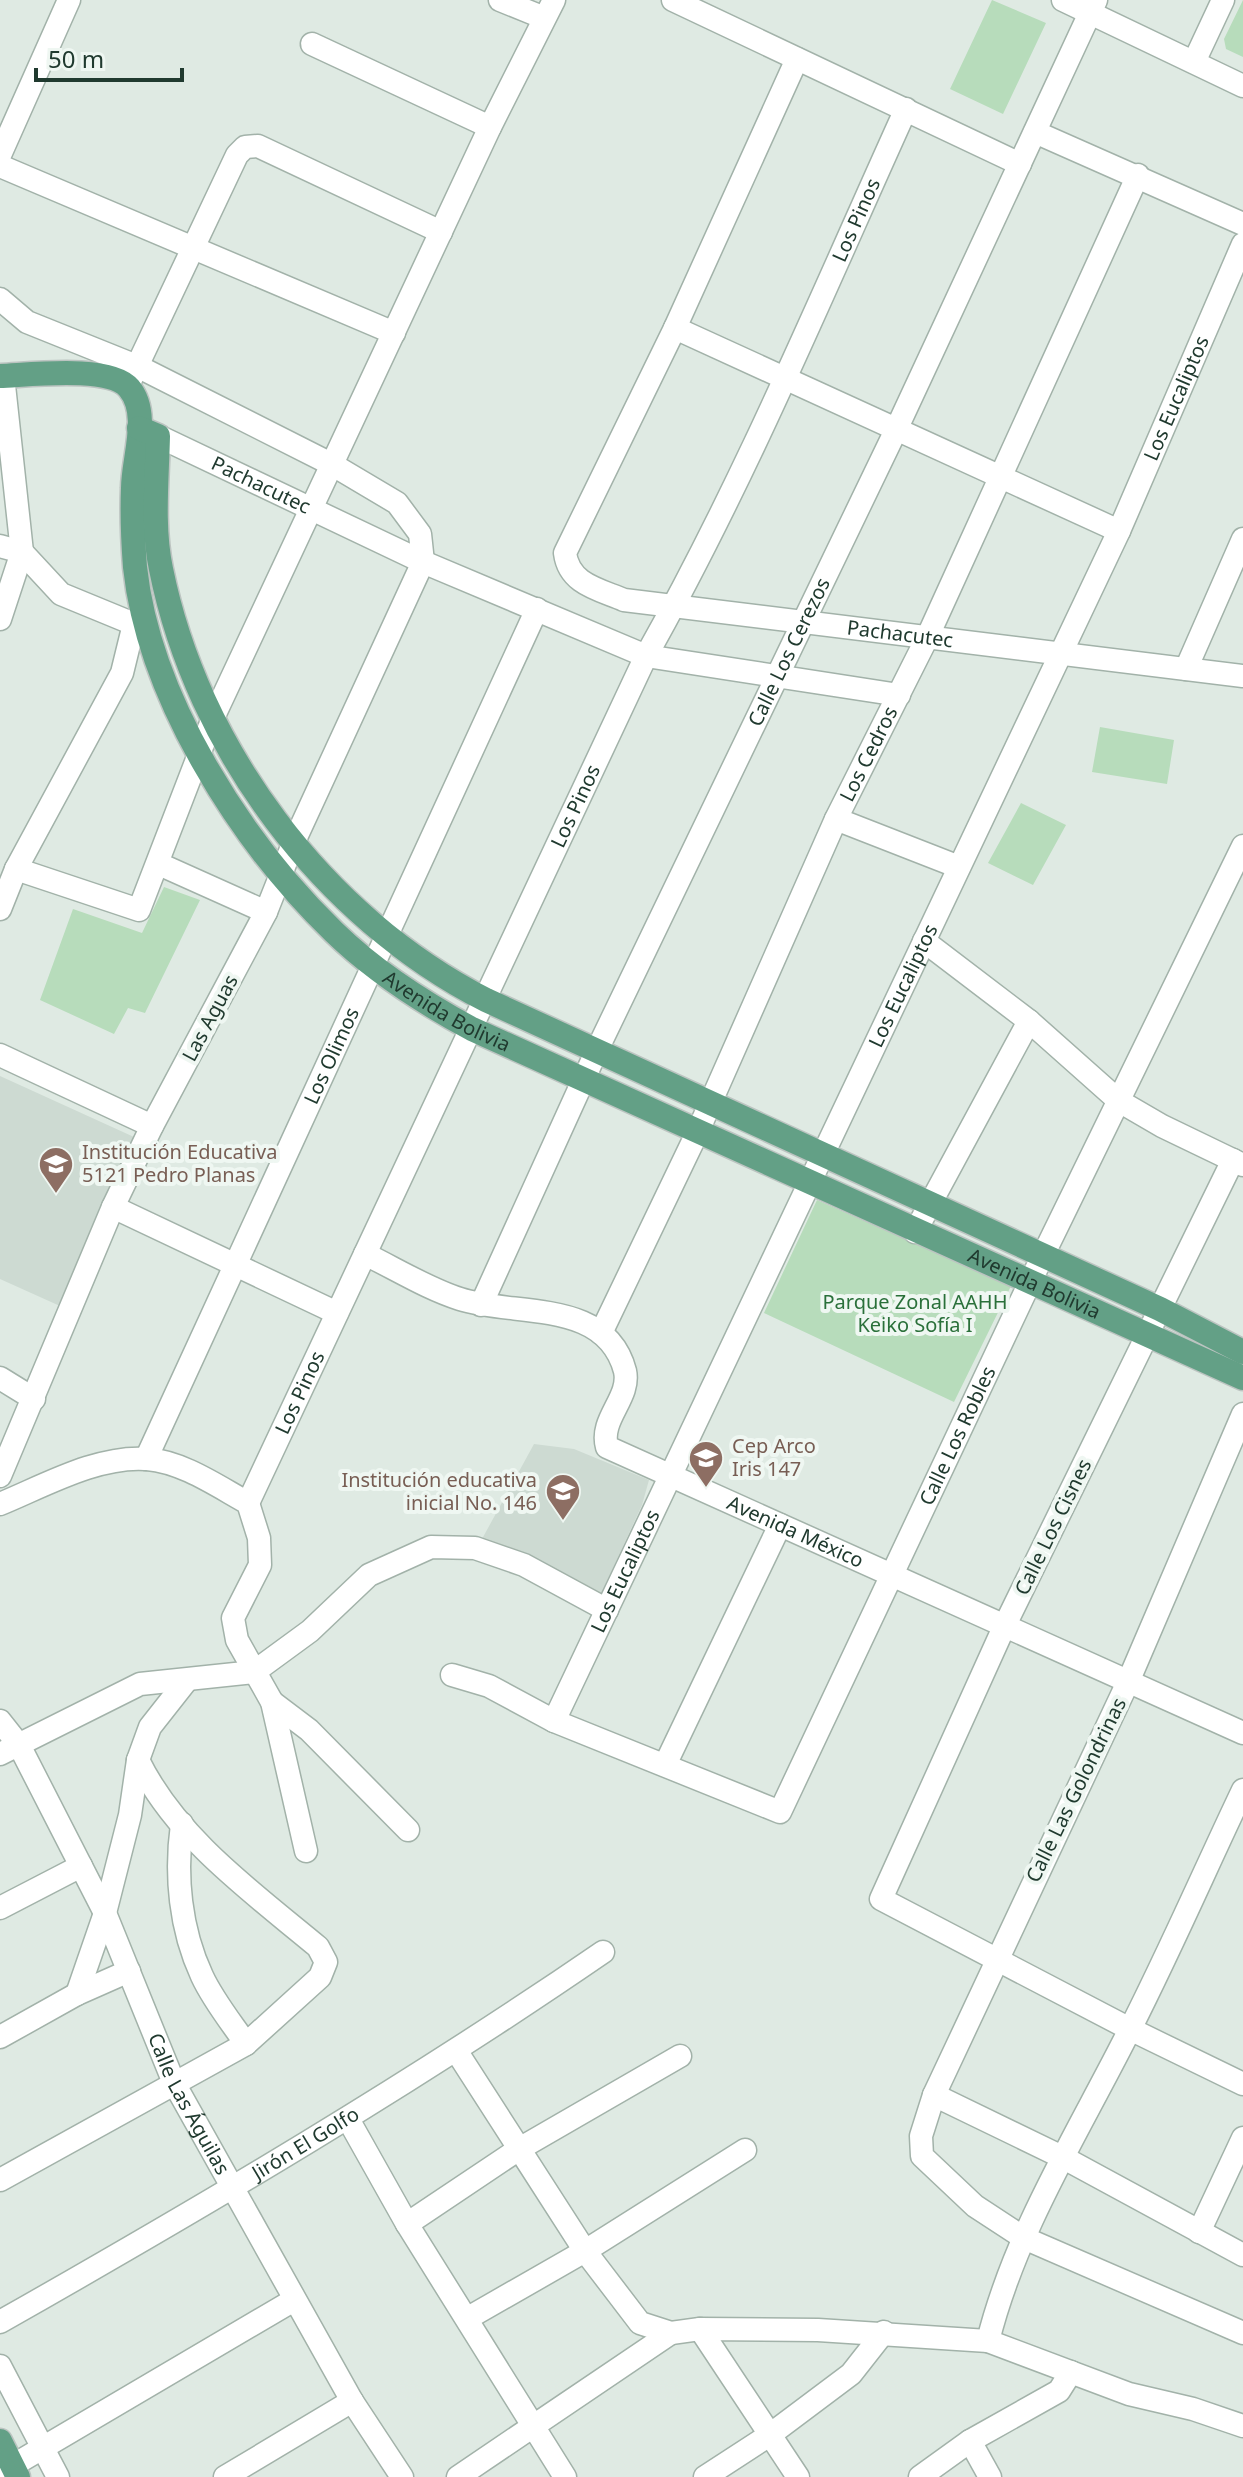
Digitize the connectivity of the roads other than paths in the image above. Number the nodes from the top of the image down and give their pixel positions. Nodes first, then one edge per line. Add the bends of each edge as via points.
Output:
1 (69, 0) edge
2 (500, 0) edge
3 (673, 0) edge
4 (1063, 0) edge
5 (1223, 0) edge
6 (1093, 7) edge
7 (548, 8) edge
8 (312, 44) dead end
9 (797, 59) junction
10 (1194, 62) junction
11 (1243, 86) edge
12 (906, 109) junction
13 (490, 127) junction
14 (1035, 132) junction
15 (0, 155) edge
16 (1020, 164) junction
17 (0, 166) edge
18 (1138, 175) junction
19 (1243, 224) edge
20 (441, 232) junction
21 (1243, 244) edge
22 (194, 248) junction
23 (0, 299) edge
24 (675, 328) junction
25 (394, 333) junction
26 (2, 376) edge
27 (133, 376) junction
28 (784, 378) junction
29 (896, 430) junction
30 (148, 432) junction
31 (333, 465) junction
32 (999, 473) junction
33 (313, 507) junction
34 (1119, 531) junction
35 (1243, 539) edge
36 (11, 549) edge
37 (423, 562) junction
38 (675, 604) junction
39 (537, 609) junction
40 (0, 619) edge
41 (139, 622) junction
42 (801, 622) junction
43 (927, 638) junction
44 (1061, 654) junction
45 (646, 656) junction
46 (1186, 669) junction
47 (776, 676) junction
48 (1243, 676) edge
49 (899, 695) junction
50 (213, 718) junction
51 (199, 751) junction
52 (836, 819) junction
53 (293, 844) junction
54 (1243, 846) edge
55 (159, 864) junction
56 (959, 867) junction
57 (16, 869) junction
58 (281, 872) junction
59 (0, 909) edge
60 (266, 912) junction
61 (385, 934) junction
62 (924, 941) junction
63 (371, 965) junction
64 (486, 1000) junction
65 (1029, 1021) junction
66 (472, 1029) junction
67 (597, 1050) junction
68 (0, 1055) edge
69 (584, 1079) junction
70 (1119, 1101) junction
71 (710, 1102) junction
72 (152, 1126) junction
73 (698, 1131) junction
74 (822, 1153) junction
75 (1238, 1162) edge
76 (809, 1181) junction
77 (930, 1205) junction
78 (113, 1207) junction
79 (915, 1232) junction
80 (365, 1254) junction
81 (1043, 1256) junction
82 (235, 1265) junction
83 (1030, 1282) junction
84 (481, 1305) junction
85 (1160, 1309) junction
86 (337, 1313) junction
87 (601, 1333) junction
88 (1148, 1334) junction
89 (1243, 1352) edge
90 (0, 1378) edge
91 (1243, 1378) edge
92 (34, 1399) junction
93 (1243, 1414) edge
94 (146, 1459) junction
95 (0, 1476) edge
96 (670, 1476) junction
97 (248, 1503) junction
98 (0, 1504) edge
99 (780, 1525) junction
100 (892, 1576) junction
101 (607, 1610) junction
102 (1004, 1627) junction
103 (254, 1672) junction
104 (452, 1675) dead end
105 (187, 1680) junction
106 (1128, 1682) junction
107 (272, 1702) junction
108 (0, 1721) edge
109 (554, 1721) junction
110 (1243, 1733) edge
111 (9, 1749) edge
112 (138, 1760) junction
113 (665, 1765) junction
114 (1243, 1790) edge
115 (182, 1824) junction
116 (408, 1830) dead end
117 (306, 1851) dead end
118 (81, 1866) junction
119 (0, 1908) edge
120 (105, 1913) junction
121 (603, 1952) dead end
122 (996, 1959) junction
123 (129, 1971) junction
124 (77, 1994) junction
125 (1130, 2029) junction
126 (0, 2037) edge
127 (246, 2044) junction
128 (457, 2052) junction
129 (680, 2056) dead end
130 (174, 2083) junction
131 (1243, 2084) edge
132 (934, 2095) junction
133 (348, 2119) junction
134 (1243, 2138) edge
135 (519, 2149) junction
136 (745, 2150) dead end
137 (1064, 2158) junction
138 (0, 2180) edge
139 (232, 2191) junction
140 (407, 2224) junction
141 (1199, 2232) junction
142 (1024, 2238) junction
143 (585, 2251) junction
144 (1243, 2255) edge
145 (294, 2300) junction
146 (468, 2318) junction
147 (0, 2322) edge
148 (700, 2329) junction
149 (884, 2332) junction
150 (671, 2333) junction
151 (1243, 2333) edge
152 (988, 2341) junction
153 (0, 2366) edge
154 (1071, 2372) junction
155 (352, 2401) junction
156 (1243, 2426) edge
157 (532, 2427) junction
158 (771, 2434) junction
159 (0, 2441) edge
160 (970, 2441) junction
161 (43, 2447) junction
162 (10, 2472) edge
163 (58, 2477) edge
164 (225, 2477) edge
165 (402, 2477) edge
166 (458, 2477) edge
167 (565, 2477) edge
168 (705, 2477) edge
169 (798, 2477) edge
170 (920, 2477) edge
171 (990, 2477) edge

1 - 15 street
2 - 7 street
3 - 9 street
4 - 6 street
5 - 10 street
6 - 10 street
6 - 14 street, Calle Los Cerezos
7 - 13 street
8 - 13 street
9 - 12 street
9 - 24 street
10 - 11 street
12 - 16 street
12 - 28 street, Los Pinos
13 - 20 street
14 - 16 street, Calle Los Cerezos
14 - 18 street
16 - 29 street, Calle Los Cerezos
17 - 22 street
18 - 19 street
18 - 32 street, Los Cedros
20 - 22 street via 258,146 245,147 237,155
20 - 25 street
21 - 34 street, Los Eucaliptos
22 - 25 street
22 - 27 street
23 - 27 street via 27,322
24 - 28 street
24 - 38 street, Pachacutec via 565,553 568,569 581,582 624,600
25 - 31 street
26 - 27 main road
26 - 36 street
27 - 30 main road, Avenida Bolivia
27 - 31 street
28 - 29 street
28 - 38 street, Los Pinos
29 - 32 street
29 - 42 street, Calle Los Cerezos
30 - 33 street, Pachacutec
30 - 41 main road, Avenida Bolivia via 133,487
30 - 50 main road, Avenida Bolivia via 160,566 181,651
31 - 33 street
31 - 37 street via 397,503 420,534
32 - 34 street
32 - 43 street, Los Cedros
33 - 37 street, Pachacutec
33 - 50 street
34 - 44 street, Los Eucaliptos
35 - 46 street
36 - 40 street
36 - 41 street via 61,594
37 - 39 street, Pachacutec
37 - 53 street, Las Aguas
38 - 42 street, Pachacutec
38 - 45 street, Los Pinos
39 - 45 street, Pachacutec
39 - 61 street, Los Olimos
41 - 51 main road, Avenida Bolivia
41 - 57 street via 122,673
42 - 43 street, Pachacutec
42 - 47 street, Calle Los Cerezos
43 - 44 street, Pachacutec
43 - 49 street, Los Cedros
44 - 46 street, Pachacutec
44 - 56 street, Los Eucaliptos
45 - 47 street, Pachacutec
45 - 64 street, Los Pinos
46 - 48 street, Pachacutec
47 - 49 street, Pachacutec
47 - 67 street, Calle Los Cerezos
49 - 52 street, Los Cedros
50 - 51 street
50 - 53 main road, Avenida Bolivia
51 - 55 street
51 - 58 main road, Avenida Bolivia
52 - 56 street
52 - 71 street, Los Cedros
53 - 58 street, Las Aguas
53 - 61 main road, Avenida Bolivia
54 - 70 street, Calle Los Robles
55 - 57 street via 139,910
55 - 60 street
56 - 62 street, Los Eucaliptos
57 - 59 street
58 - 60 street, Las Aguas
58 - 63 main road, Avenida Bolivia
60 - 72 street, Las Aguas
61 - 63 street, Los Olimos
61 - 64 main road, Avenida Bolivia via 444,978
62 - 65 street
62 - 74 street, Los Eucaliptos
63 - 66 main road, Avenida Bolivia via 417,999
63 - 82 street, Los Olimos
64 - 66 street, Los Pinos
64 - 67 main road, Avenida Bolivia
65 - 70 street
65 - 77 street
66 - 69 main road, Avenida Bolivia
66 - 80 street, Los Pinos
67 - 69 street, Calle Los Cerezos
67 - 71 main road, Avenida Bolivia
68 - 72 street
69 - 73 main road, Avenida Bolivia
69 - 84 street, Calle Los Cerezos
70 - 75 street
70 - 81 street, Calle Los Robles
71 - 73 street, Los Cedros
71 - 74 main road, Avenida Bolivia
72 - 78 street, Las Aguas
73 - 76 main road, Avenida Bolivia
73 - 87 street, Los Cedros
74 - 76 street, Los Eucaliptos
74 - 77 main road, Avenida Bolivia
75 - 85 street, Calle Los Cisnes
76 - 79 main road, Avenida Bolivia
76 - 96 street, Los Eucaliptos
77 - 79 street
77 - 81 main road, Avenida Bolivia
78 - 82 street
78 - 92 street, Las Aguas
79 - 83 main road, Avenida Bolivia
80 - 84 street
80 - 86 street, Los Pinos
81 - 83 street, Calle Los Robles
81 - 85 main road, Avenida Bolivia
82 - 86 street
82 - 94 street, Los Olimos
83 - 88 main road, Avenida Bolivia
83 - 100 street, Calle Los Robles
84 - 87 street via 575,1318
85 - 88 street, Calle Los Cisnes
85 - 89 main road, Avenida Bolivia
86 - 97 street, Los Pinos
87 - 96 street, Avenida México via 626,1375 607,1424 607,1447
88 - 91 main road, Avenida Bolivia
88 - 102 street, Calle Los Cisnes
90 - 92 street
92 - 95 street, Las Aguas
93 - 106 street, Calle Las Golondrinas
94 - 97 street via 179,1467
94 - 98 street via 88,1469
96 - 99 street, Avenida México
96 - 101 street, Los Eucaliptos
97 - 103 street via 259,1538 260,1565 233,1618 237,1640
99 - 100 street, Avenida México
99 - 113 street
100 - 102 street, Avenida México
100 - 113 street, Calle Los Robles via 780,1812
101 - 103 street via 512,1561 475,1548 431,1547 369,1575 310,1631
101 - 109 street, Los Eucaliptos
102 - 106 street, Avenida México
102 - 122 street, Calle Los Cisnes via 881,1899
103 - 105 street
103 - 107 street
104 - 109 street via 489,1686
105 - 111 street via 140,1684
105 - 112 street via 150,1727
106 - 110 street, Avenida México
106 - 122 street, Calle Las Golondrinas
107 - 116 street via 309,1730
107 - 117 street
108 - 111 street, Calle Las Águilas
109 - 113 street
111 - 118 street, Calle Las Águilas
112 - 115 street via 154,1794
112 - 120 street
114 - 125 street
115 - 127 street via 176,1866 188,1938 202,1977
115 - 127 street via 234,1877 318,1947 326,1962 320,1977
118 - 119 street
118 - 120 street, Calle Las Águilas
120 - 123 street, Calle Las Águilas
120 - 124 street
121 - 128 street, Jirón El Golfo
122 - 125 street
122 - 132 street, Calle Las Golondrinas
123 - 124 street
123 - 130 street, Calle Las Águilas
124 - 126 street
125 - 131 street
125 - 137 street
127 - 130 street
128 - 133 street, Jirón El Golfo
128 - 135 street
129 - 135 street
130 - 138 street
130 - 139 street, Calle Las Águilas
132 - 137 street
132 - 142 street, Calle Las Golondrinas via 920,2145 922,2156 975,2206
133 - 139 street, Jirón El Golfo
133 - 140 street
134 - 141 street
135 - 140 street
135 - 143 street
136 - 143 street
137 - 141 street
137 - 142 street
139 - 145 street, Calle Las Águilas
139 - 147 street, Jirón El Golfo
140 - 146 street
141 - 144 street
142 - 151 street
142 - 152 street
143 - 146 street
143 - 150 street via 640,2323
145 - 155 street, Calle Las Águilas
145 - 161 street
146 - 157 street
148 - 149 street
148 - 150 street
148 - 158 street
149 - 152 street
149 - 158 street via 851,2374
150 - 157 street
152 - 154 street
153 - 161 street
154 - 156 street
154 - 160 street via 1059,2391
155 - 164 street
155 - 165 street, Calle Las Águilas
157 - 166 street
157 - 167 street
158 - 168 street
158 - 169 street
159 - 162 main road
160 - 170 street
160 - 171 street
161 - 162 street
161 - 163 street

